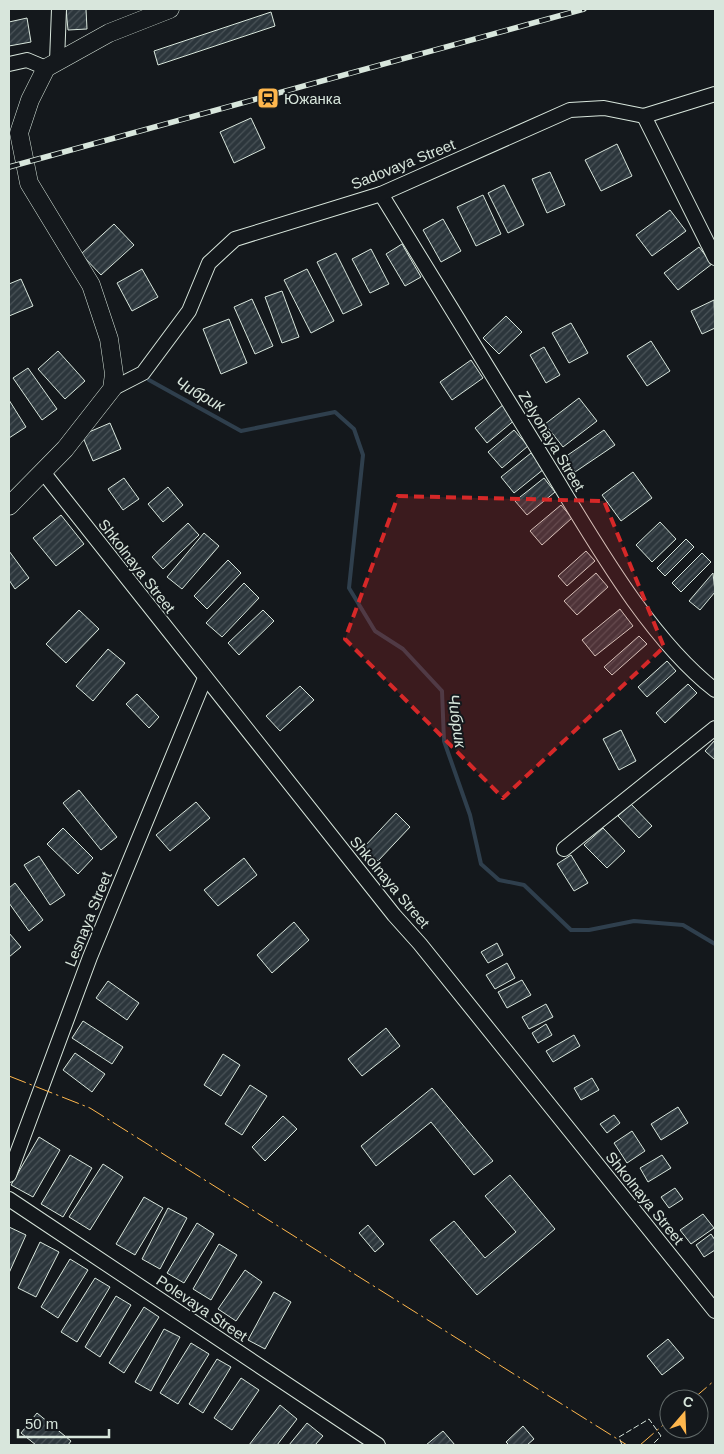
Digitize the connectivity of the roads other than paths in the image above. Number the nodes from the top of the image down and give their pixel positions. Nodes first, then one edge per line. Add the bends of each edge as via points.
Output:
1 (59, 9) edge
2 (170, 9) edge
3 (9, 64) edge
4 (52, 65) junction
5 (715, 94) edge
6 (644, 116) junction
7 (381, 194) junction
8 (715, 258) edge
9 (112, 389) junction
10 (43, 472) junction
11 (9, 506) edge
12 (205, 678) junction
13 (715, 690) edge
14 (715, 728) edge
15 (564, 848) dead end
16 (9, 1175) edge
17 (9, 1199) edge
18 (715, 1311) edge
19 (378, 1445) edge

1 - 4 street
2 - 4 main road via 109,33
3 - 4 street via 27,60
4 - 9 main road via 30,100 19,133 29,183 91,286 109,339 114,374
5 - 6 street, Sadovaya Street
6 - 7 street, Sadovaya Street via 604,108 570,110
6 - 8 street
7 - 9 street, Sadovaya Street via 235,239 209,263 189,311 143,372
7 - 13 street, Zelyonaya Street via 585,526 643,614 699,677
9 - 10 main road
10 - 11 main road
10 - 12 street, Shkolnaya Street
12 - 16 street, Lesnaya Street via 90,957
12 - 18 street, Shkolnaya Street
14 - 15 street
17 - 19 street, Polevaya Street

